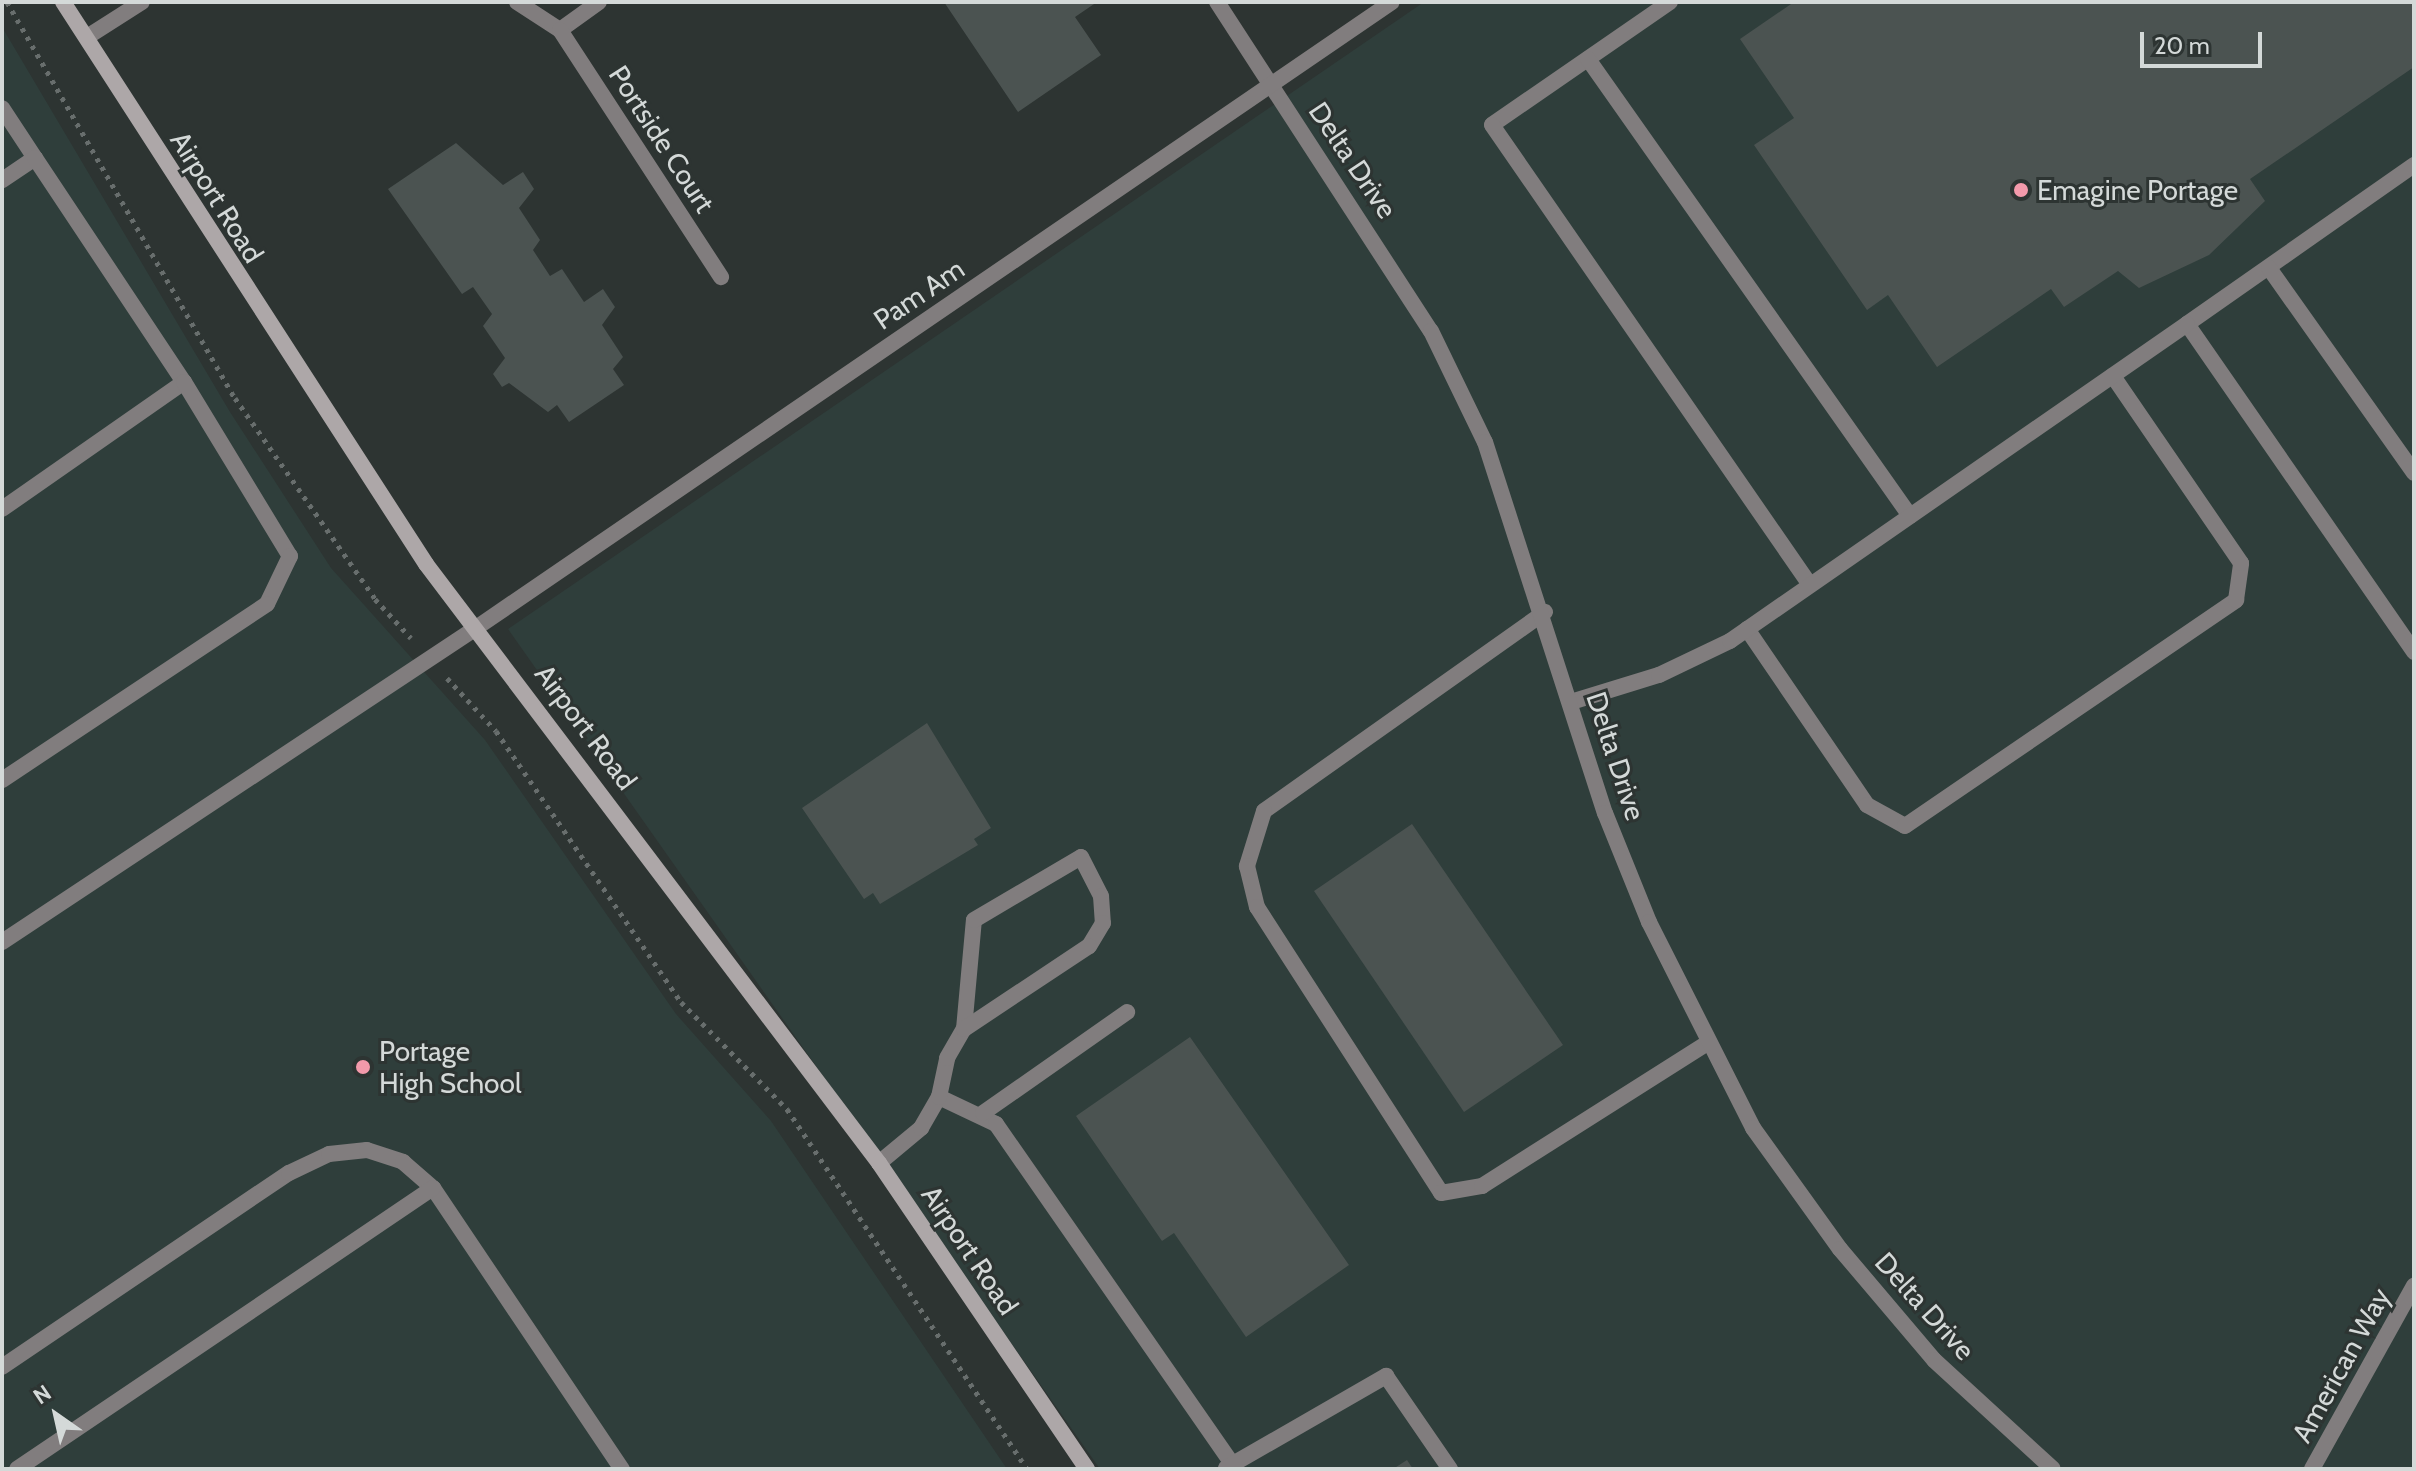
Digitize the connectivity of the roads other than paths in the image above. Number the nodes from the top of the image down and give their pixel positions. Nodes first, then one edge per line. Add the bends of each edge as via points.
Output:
1 (63, 2) edge
2 (142, 2) edge
3 (517, 2) edge
4 (599, 2) edge
5 (1217, 2) edge
6 (1670, 2) edge
7 (1388, 3) edge
8 (560, 30) junction
9 (87, 37) junction
10 (1588, 59) junction
11 (1271, 84) junction
12 (2, 108) edge
13 (35, 158) junction
14 (2414, 165) edge
15 (2, 180) edge
16 (2269, 268) junction
17 (721, 277) dead end
18 (2187, 324) junction
19 (2113, 376) junction
20 (184, 382) junction
21 (2414, 473) edge
22 (2, 509) edge
23 (1910, 516) junction
24 (1810, 585) junction
25 (1545, 612) junction
26 (476, 628) junction
27 (1747, 629) junction
28 (2414, 652) edge
29 (1571, 702) junction
30 (2, 780) edge
31 (2, 942) edge
32 (1127, 1012) dead end
33 (964, 1029) junction
34 (1707, 1043) junction
35 (939, 1097) junction
36 (983, 1113) junction
37 (879, 1163) junction
38 (433, 1188) junction
39 (2414, 1286) edge
40 (2, 1367) edge
41 (1228, 1467) edge
42 (17, 1469) edge
43 (622, 1469) edge
44 (1087, 1469) edge
45 (1450, 1469) edge
46 (2053, 1469) edge
47 (2312, 1469) edge

1 - 9 main road, Airport Road
2 - 9 street
3 - 8 street
4 - 8 street
5 - 11 street, Delta Drive
6 - 10 street
7 - 11 street, Pam Am
8 - 17 street, Portside Court
9 - 26 main road, Airport Road via 261,317
10 - 23 street
10 - 24 street via 1492,125
11 - 25 street, Delta Drive via 1431,331 1485,442
11 - 26 street, Pam Am
12 - 13 street
13 - 15 street
13 - 20 street
14 - 16 street
16 - 18 street
16 - 21 street
18 - 19 street
18 - 28 street
19 - 23 street
19 - 27 street via 2241,563 2236,600 1905,826 1867,805
20 - 22 street
20 - 30 street via 290,556 267,604
23 - 24 street
24 - 27 street
25 - 29 street, Delta Drive
25 - 34 street via 1264,811 1247,866 1257,907 1441,1193 1482,1186
26 - 31 street, Pam Am
26 - 37 main road, Airport Road
27 - 29 street via 1659,675
29 - 34 street, Delta Drive via 1605,813
32 - 36 street
33 - 33 street via 974,920 1081,857 1101,896 1103,923 1089,946
33 - 35 street via 947,1058
34 - 46 street, Delta Drive via 1753,1128 1840,1249 1934,1360
35 - 36 street
35 - 37 street via 921,1128
36 - 41 street
37 - 44 main road, Airport Road
38 - 40 street via 403,1162 367,1150 309,1162
38 - 42 street
38 - 43 street
39 - 47 street, American Way
41 - 45 street via 1386,1376

